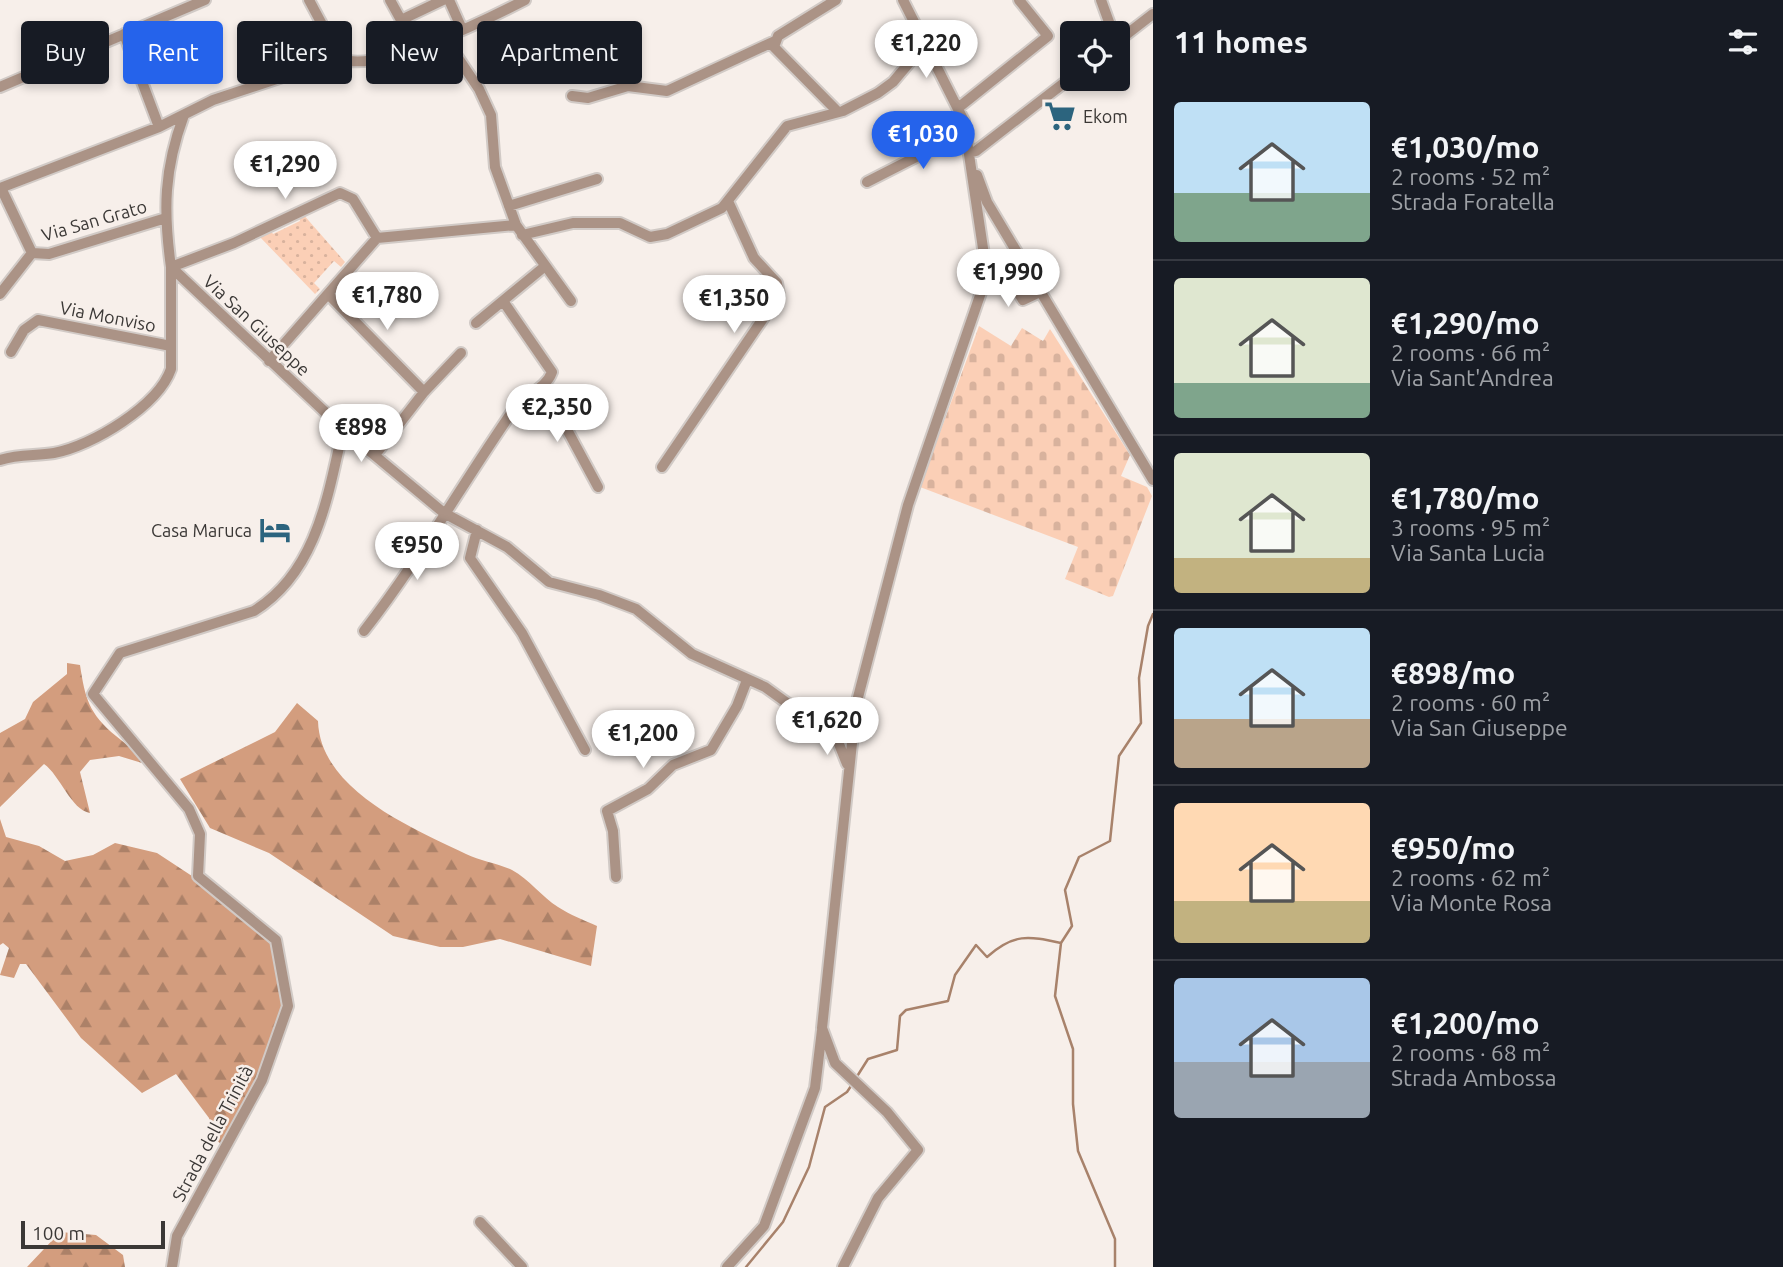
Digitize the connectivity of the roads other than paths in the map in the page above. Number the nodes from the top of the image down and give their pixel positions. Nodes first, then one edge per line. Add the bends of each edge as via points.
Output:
1 (205, 0) edge
2 (309, 0) edge
3 (390, 0) edge
4 (443, 0) edge
5 (449, 0) edge
6 (525, 0) edge
7 (836, 0) edge
8 (904, 0) edge
9 (1019, 0) edge
10 (1101, 0) edge
11 (1153, 14) edge
12 (155, 21) edge
13 (320, 21) edge
14 (458, 21) edge
15 (1109, 21) edge
16 (463, 29) edge
17 (1130, 32) edge
18 (123, 34) edge
19 (775, 41) junction
20 (925, 44) junction
21 (463, 66) edge
22 (143, 84) edge
23 (261, 84) edge
24 (1060, 86) edge
25 (0, 87) edge
26 (572, 96) dead end
27 (958, 108) junction
28 (838, 112) junction
29 (184, 115) junction
30 (159, 127) junction
31 (965, 132) junction
32 (969, 153) junction
33 (597, 179) dead end
34 (867, 182) dead end
35 (1, 188) edge
36 (728, 201) junction
37 (987, 202) junction
38 (509, 206) junction
39 (978, 214) junction
40 (995, 216) junction
41 (166, 218) junction
42 (519, 230) junction
43 (980, 232) junction
44 (377, 238) junction
45 (32, 253) junction
46 (984, 255) junction
47 (171, 267) junction
48 (544, 267) junction
49 (5, 281) edge
50 (1040, 292) junction
51 (0, 294) edge
52 (328, 294) junction
53 (503, 301) junction
54 (571, 301) dead end
55 (475, 323) dead end
56 (171, 346) junction
57 (11, 352) dead end
58 (461, 353) dead end
59 (269, 361) junction
60 (543, 385) junction
61 (424, 392) junction
62 (343, 429) junction
63 (375, 455) junction
64 (5, 458) edge
65 (662, 467) dead end
66 (1153, 480) edge
67 (598, 487) dead end
68 (444, 513) junction
69 (477, 530) junction
70 (364, 631) dead end
71 (747, 680) junction
72 (843, 735) junction
73 (585, 750) dead end
74 (616, 877) dead end
75 (822, 1028) junction
76 (480, 1222) dead end
77 (172, 1267) edge
78 (522, 1267) edge
79 (727, 1267) edge
80 (843, 1267) edge

1 - 12 street
2 - 13 street
3 - 4 street via 401,20
5 - 14 street
6 - 16 street
7 - 19 street
8 - 20 street
9 - 27 street via 1048,36
10 - 15 street
11 - 17 street
18 - 25 street
19 - 26 street via 667,91 628,86 588,98
19 - 28 street via 776,53
20 - 27 street
20 - 28 street via 893,82
21 - 38 street via 491,115 495,167
22 - 30 street
23 - 29 street
24 - 32 street
27 - 31 street
28 - 36 street via 787,126
29 - 30 street
29 - 41 street via 171,151
30 - 35 street
31 - 32 street
31 - 34 street
32 - 37 street
32 - 39 street
33 - 38 street
35 - 45 street
36 - 42 street via 667,234 650,237 620,223
36 - 65 street via 754,258 777,283 779,295
37 - 39 street
37 - 40 street
38 - 42 street
39 - 43 street
40 - 43 street
40 - 50 street
41 - 45 street, Via San Grato via 49,254
41 - 47 street
42 - 44 street
42 - 48 street
43 - 46 street
44 - 47 street via 354,199 340,193
44 - 52 street
45 - 49 street
46 - 50 street via 997,258 1018,297 1029,299
46 - 72 street via 987,275 908,505 856,705
47 - 56 street
47 - 59 street, Via San Giuseppe
48 - 53 street
48 - 54 street
49 - 51 street
50 - 66 street
52 - 59 street
52 - 61 street
53 - 55 street
53 - 60 street via 552,372
56 - 57 street, Via Monviso via 38,320 24,330
56 - 64 street via 171,369 165,384 100,438 56,453
58 - 61 street
59 - 62 street, Via San Giuseppe
60 - 67 street
60 - 68 street via 518,403
61 - 63 street
62 - 63 street, Via San Giuseppe
62 - 77 street, Strada della Trinità via 312,546 272,600 254,611 120,653 93,694 189,809 200,834 198,876 276,940 288,1006 262,1080 177,1236
63 - 68 street, Via San Giuseppe
68 - 69 street, Via San Giuseppe
68 - 70 street
69 - 71 street, Via San Giuseppe via 507,547 549,582 636,609 692,654
69 - 73 street via 470,558 522,632
71 - 72 street, Via San Giuseppe
71 - 74 street via 711,750 673,765 648,789 607,811
72 - 75 street via 848,769
75 - 79 street via 815,1088 764,1226
75 - 80 street via 835,1063 887,1112 918,1150 878,1198
76 - 78 street

